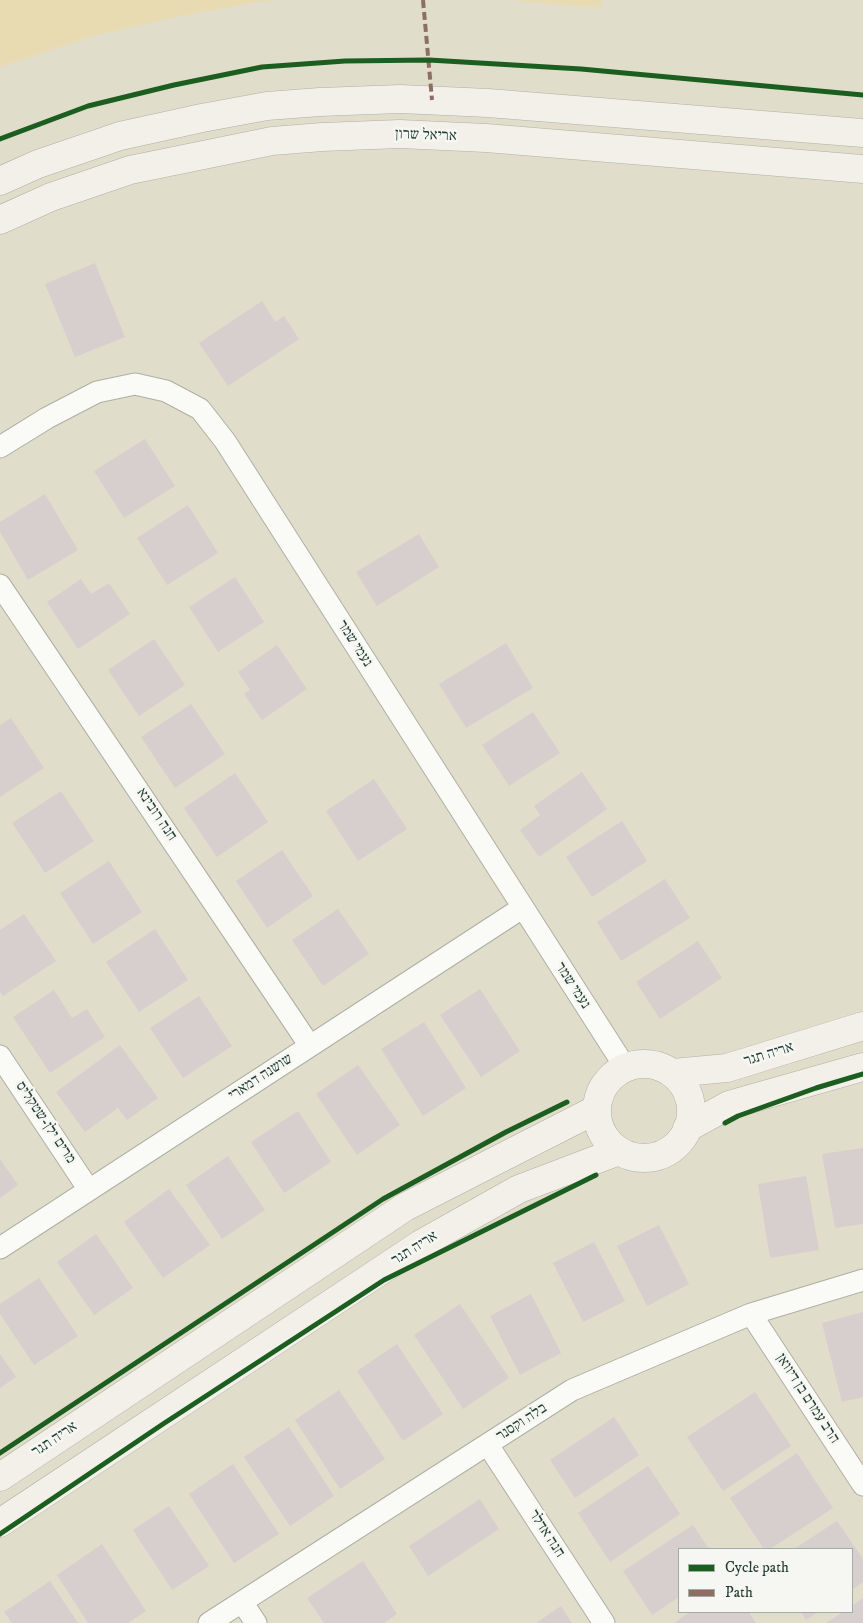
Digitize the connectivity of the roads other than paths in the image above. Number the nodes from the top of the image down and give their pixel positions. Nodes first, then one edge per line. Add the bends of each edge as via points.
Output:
1 (863, 133) edge
2 (863, 169) edge
3 (0, 181) edge
4 (0, 220) edge
5 (0, 447) edge
6 (0, 585) edge
7 (522, 908) junction
8 (863, 1026) edge
9 (310, 1046) junction
10 (0, 1056) edge
11 (863, 1067) edge
12 (625, 1068) junction
13 (673, 1073) junction
14 (597, 1109) junction
15 (688, 1128) junction
16 (619, 1151) junction
17 (89, 1190) junction
18 (0, 1248) edge
19 (863, 1280) edge
20 (751, 1314) junction
21 (488, 1446) junction
22 (0, 1477) edge
23 (863, 1485) edge
24 (0, 1523) edge
25 (242, 1602) junction
26 (209, 1623) edge
27 (256, 1623) edge
28 (604, 1623) edge

1 - 3 street via 488,103 400,99 320,102 267,106 120,136 38,164
2 - 4 street, אריאל שרון via 486,138 400,134 322,137 272,141 130,170 51,197
5 - 7 street, נעמי שמר via 97,392 135,384 166,391 200,409 225,441
6 - 9 street, חנה רובינא
7 - 9 street, שושנה דמארי
7 - 12 street, נעמי שמר
8 - 13 street, אריה תגר via 727,1068
9 - 17 street, שושנה דמארי
10 - 17 street, מרים ילן-שטקליס
11 - 15 street via 729,1105
12 - 13 street via 650,1064
12 - 14 street via 605,1084
13 - 15 street via 689,1098
14 - 16 street via 602,1133
14 - 22 street, אריה תגר via 404,1207
15 - 16 street via 681,1140 658,1156 645,1158
16 - 24 street, אריה תגר via 519,1189 421,1244
17 - 18 street, שושנה דמארי
19 - 20 street, בלה וקסנר
20 - 21 street, בלה וקסנר via 572,1390
20 - 23 street, הרב עמרם בן דיוואן
21 - 25 street, בלה וקסנר
21 - 28 street, חנה אדלר
25 - 26 street, בלה וקסנר
25 - 27 street

